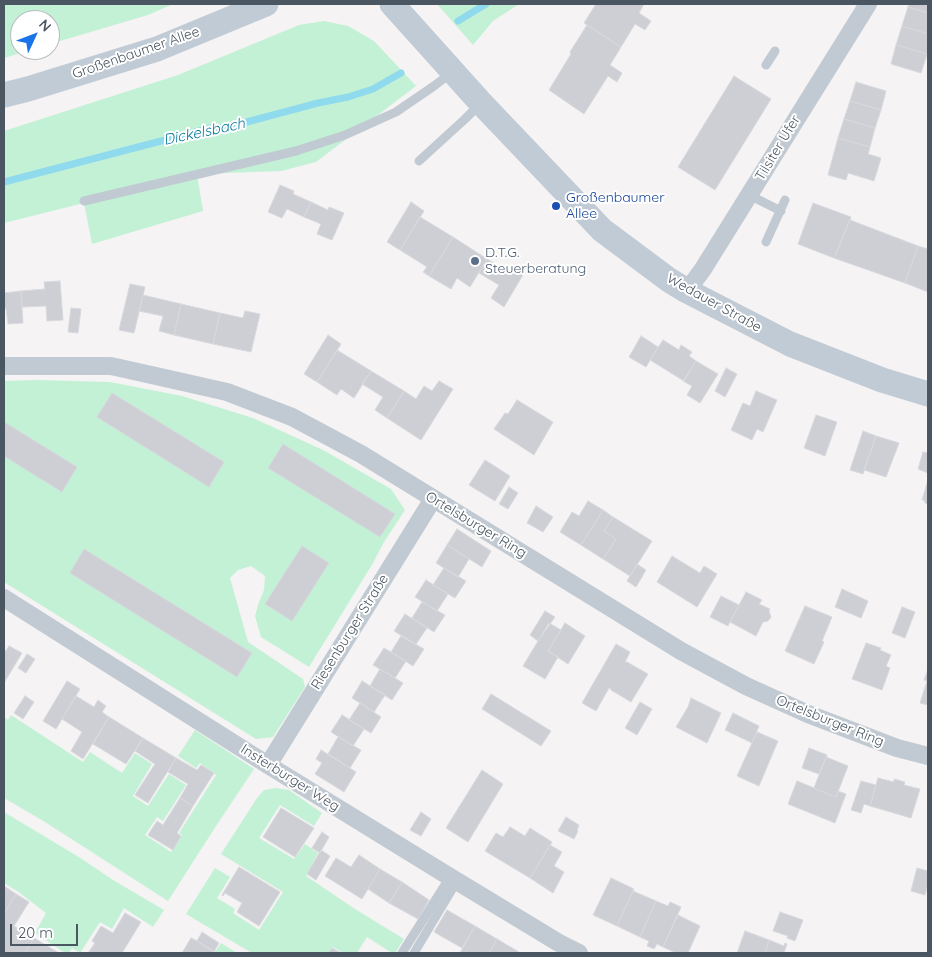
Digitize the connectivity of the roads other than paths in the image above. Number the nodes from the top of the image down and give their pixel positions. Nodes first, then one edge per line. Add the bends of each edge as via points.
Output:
1 (266, 4) edge
2 (392, 4) edge
3 (868, 4) edge
4 (775, 51) dead end
5 (766, 65) dead end
6 (452, 71) junction
7 (4, 95) edge
8 (481, 103) junction
9 (419, 161) dead end
10 (749, 195) junction
11 (786, 200) dead end
12 (84, 201) dead end
13 (780, 211) junction
14 (766, 242) dead end
15 (687, 291) junction
16 (4, 366) edge
17 (928, 394) edge
18 (433, 499) junction
19 (4, 598) edge
20 (928, 756) edge
21 (268, 765) junction
22 (453, 879) junction
23 (402, 953) edge
24 (414, 953) edge
25 (578, 953) edge

1 - 7 main road, Großenbaumer Allee via 157,49
2 - 6 main road, Wedauer Straße
3 - 10 street, Tilsiter Ufer
4 - 5 lane
6 - 8 main road, Wedauer Straße
6 - 12 lane via 396,112 345,135 296,151
8 - 9 lane
8 - 15 main road, Wedauer Straße via 602,230
10 - 13 lane
10 - 15 street, Tilsiter Ufer
11 - 13 lane
13 - 14 lane
15 - 17 main road, Wedauer Straße via 790,344 882,380
16 - 18 street, Ortelsburger Ring via 111,366 227,392 292,417 361,454
18 - 20 street, Ortelsburger Ring via 681,651 746,686 808,714 897,748
18 - 21 street, Riesenburger Straße
19 - 21 street, Insterburger Weg
21 - 22 street, Insterburger Weg
22 - 23 lane
22 - 24 lane
22 - 25 street, Insterburger Weg

